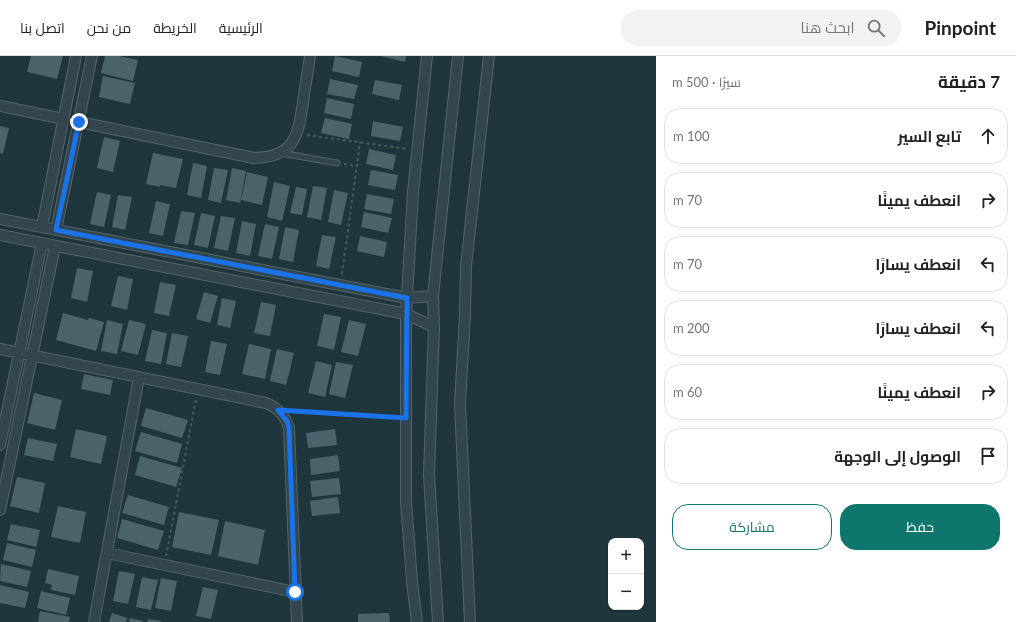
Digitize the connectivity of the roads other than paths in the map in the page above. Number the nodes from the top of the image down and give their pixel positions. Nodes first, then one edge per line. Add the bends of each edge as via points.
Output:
1 (76, 56) edge
2 (92, 56) edge
3 (310, 56) edge
4 (427, 56) edge
5 (458, 56) edge
6 (489, 56) edge
7 (0, 106) edge
8 (64, 119) junction
9 (79, 122) junction
10 (280, 153) junction
11 (337, 163) road end
12 (0, 219) edge
13 (42, 227) junction
14 (56, 230) junction
15 (0, 235) edge
16 (42, 243) junction
17 (55, 246) junction
18 (433, 296) junction
19 (407, 298) junction
20 (406, 314) junction
21 (434, 327) junction
22 (0, 349) edge
23 (19, 353) junction
24 (32, 355) junction
25 (139, 377) junction
26 (0, 445) edge
27 (0, 510) edge
28 (107, 552) junction
29 (295, 592) junction
30 (94, 622) edge
31 (297, 622) edge
32 (417, 622) edge
33 (438, 622) edge
34 (470, 622) edge

1 - 8 street
2 - 9 street
3 - 10 street via 297,134 291,145
4 - 19 street via 417,150
5 - 18 street
6 - 34 street via 466,266 460,404
7 - 8 street
8 - 13 street
9 - 10 street via 254,158 268,158
9 - 14 street
10 - 11 lane
12 - 13 street
13 - 14 street
14 - 19 street
15 - 16 street
16 - 17 street
16 - 23 street
17 - 20 street
17 - 24 street
18 - 19 street
18 - 21 street
19 - 20 street
20 - 21 street
20 - 32 street via 406,493
21 - 33 street via 429,474
22 - 23 street
23 - 24 street
23 - 26 street
24 - 25 street
24 - 27 street
25 - 28 street
25 - 29 street via 266,403 278,410 287,421
28 - 29 street
28 - 30 street
29 - 31 street

